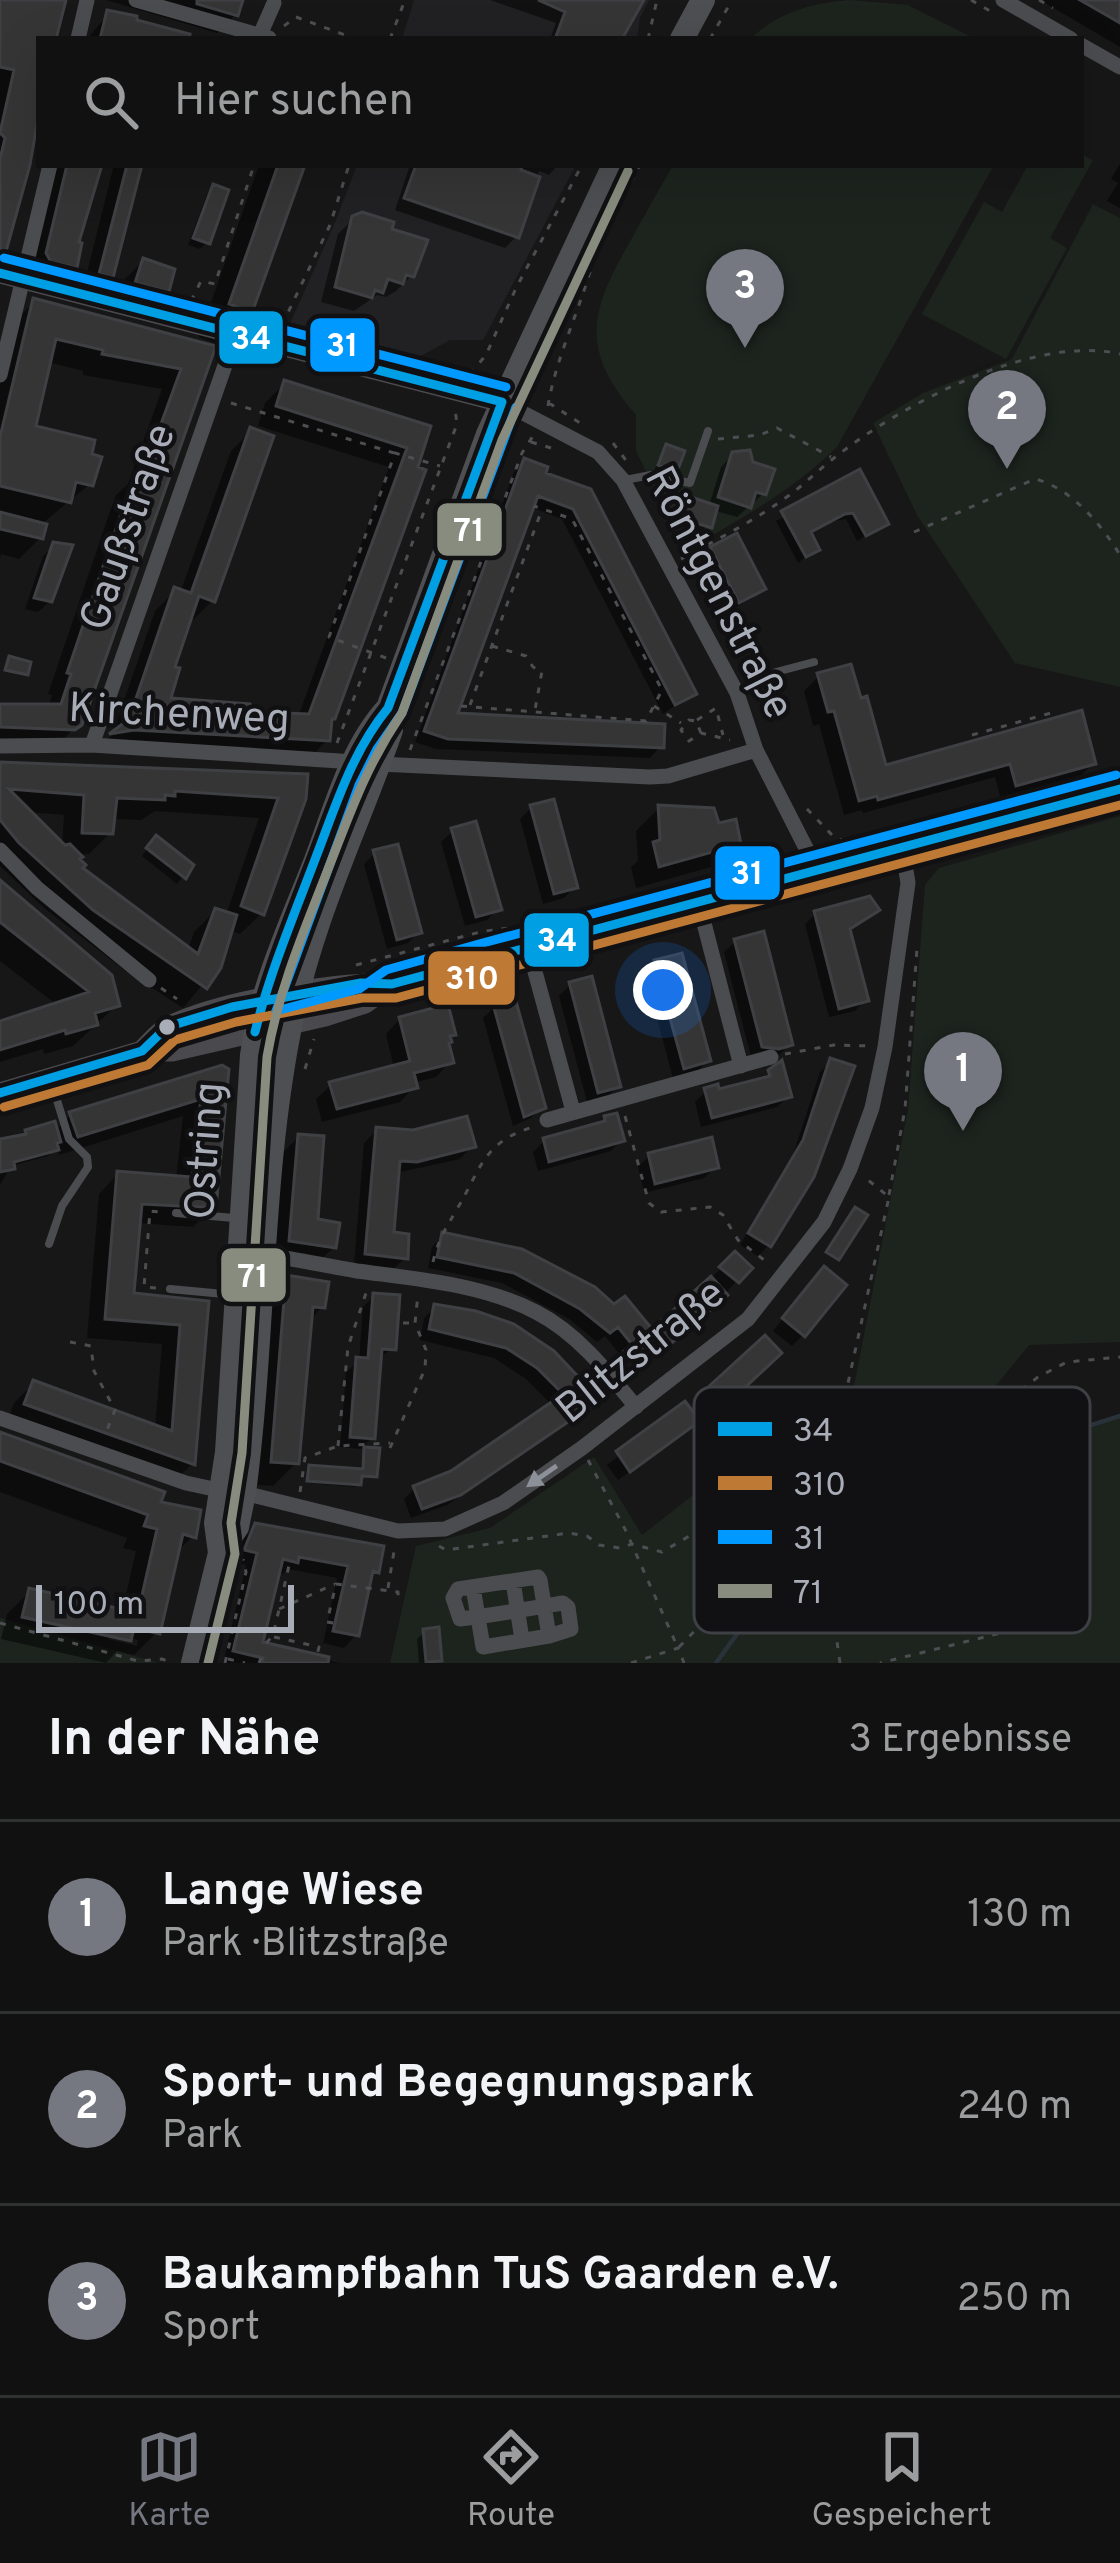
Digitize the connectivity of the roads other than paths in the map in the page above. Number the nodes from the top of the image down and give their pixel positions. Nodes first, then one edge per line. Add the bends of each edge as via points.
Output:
1 (87, 0) edge
2 (136, 0) edge
3 (704, 0) edge
4 (1004, 0) edge
5 (274, 3) dead end
6 (79, 36) edge
7 (265, 36) edge
8 (684, 36) edge
9 (1066, 36) edge
10 (1084, 47) edge
11 (1120, 67) edge
12 (49, 168) edge
13 (613, 168) edge
14 (0, 273) edge
15 (23, 280) junction
16 (236, 334) junction
17 (0, 375) edge
18 (502, 403) junction
19 (707, 435) road end
20 (623, 480) junction
21 (814, 662) dead end
22 (737, 693) junction
23 (92, 745) junction
24 (0, 746) edge
25 (756, 750) junction
26 (367, 762) junction
27 (1120, 789) edge
28 (902, 846) junction
29 (0, 850) edge
30 (812, 869) junction
31 (698, 900) junction
32 (528, 946) junction
33 (149, 980) road end
34 (392, 984) junction
35 (297, 993) junction
36 (262, 1001) junction
37 (290, 1024) junction
38 (255, 1032) junction
39 (142, 1051) junction
40 (771, 1057) road end
41 (741, 1066) junction
42 (50, 1079) junction
43 (0, 1093) edge
44 (573, 1112) junction
45 (547, 1120) road end
46 (176, 1213) road end
47 (241, 1219) junction
48 (49, 1244) dead end
49 (266, 1255) junction
50 (170, 1289) road end
51 (236, 1295) junction
52 (636, 1407) junction
53 (0, 1418) edge
54 (233, 1492) junction
55 (513, 1581) junction
56 (478, 1586) junction
57 (544, 1606) junction
58 (518, 1610) junction
59 (483, 1616) junction
60 (523, 1640) junction
61 (193, 1663) edge

1 - 6 street
2 - 7 street
3 - 8 main road
4 - 9 street
5 - 7 street
10 - 11 street
12 - 15 street
13 - 18 main road, Ostring
14 - 15 street
15 - 16 street
15 - 17 street
16 - 18 street
16 - 23 street, Gaußstraße
18 - 20 street, Röntgenstraße via 598,452
18 - 26 main road, Ostring via 388,708 391,730
19 - 20 lane via 691,483 651,475
20 - 22 street, Röntgenstraße
21 - 22 lane
22 - 25 street, Röntgenstraße
23 - 24 street, Kirchenweg
23 - 26 street, Kirchenweg
25 - 26 street, Kirchenweg via 650,777
25 - 30 street, Röntgenstraße
26 - 35 main road, Ostring
26 - 36 main road, Ostring
27 - 28 street
28 - 30 street
28 - 52 street, Blitzstraße via 908,885 885,1047 850,1169 824,1222 748,1319
29 - 33 street
30 - 31 street
31 - 32 street
31 - 41 street
32 - 34 street
32 - 44 street
34 - 35 street
34 - 37 street via 365,1003
35 - 36 street
35 - 37 main road, Ostring
36 - 38 main road, Ostring
36 - 39 street via 167,1027
37 - 38 street
37 - 49 main road, Ostring
38 - 39 street
38 - 47 main road, Ostring
39 - 42 street
40 - 41 street
41 - 44 street
42 - 43 street
42 - 48 lane via 69,1139 88,1167
44 - 45 street
46 - 47 lane
47 - 51 main road, Ostring
49 - 52 street via 507,1299 539,1313 599,1361
49 - 54 main road, Ostring
50 - 51 lane
51 - 54 main road, Ostring
52 -> 54 street, Blitzstraße via 503,1503 435,1529 398,1531
53 - 54 street, Blitzstraße
54 - 61 main road, Ostring via 237,1527 220,1552
55 - 56 street
55 - 57 street via 538,1577
55 - 58 street
56 - 59 street
56 - 59 street via 453,1598 458,1618
57 - 58 street
57 - 60 street via 549,1636
58 - 59 street
58 - 60 street
59 - 60 street via 492,1646

